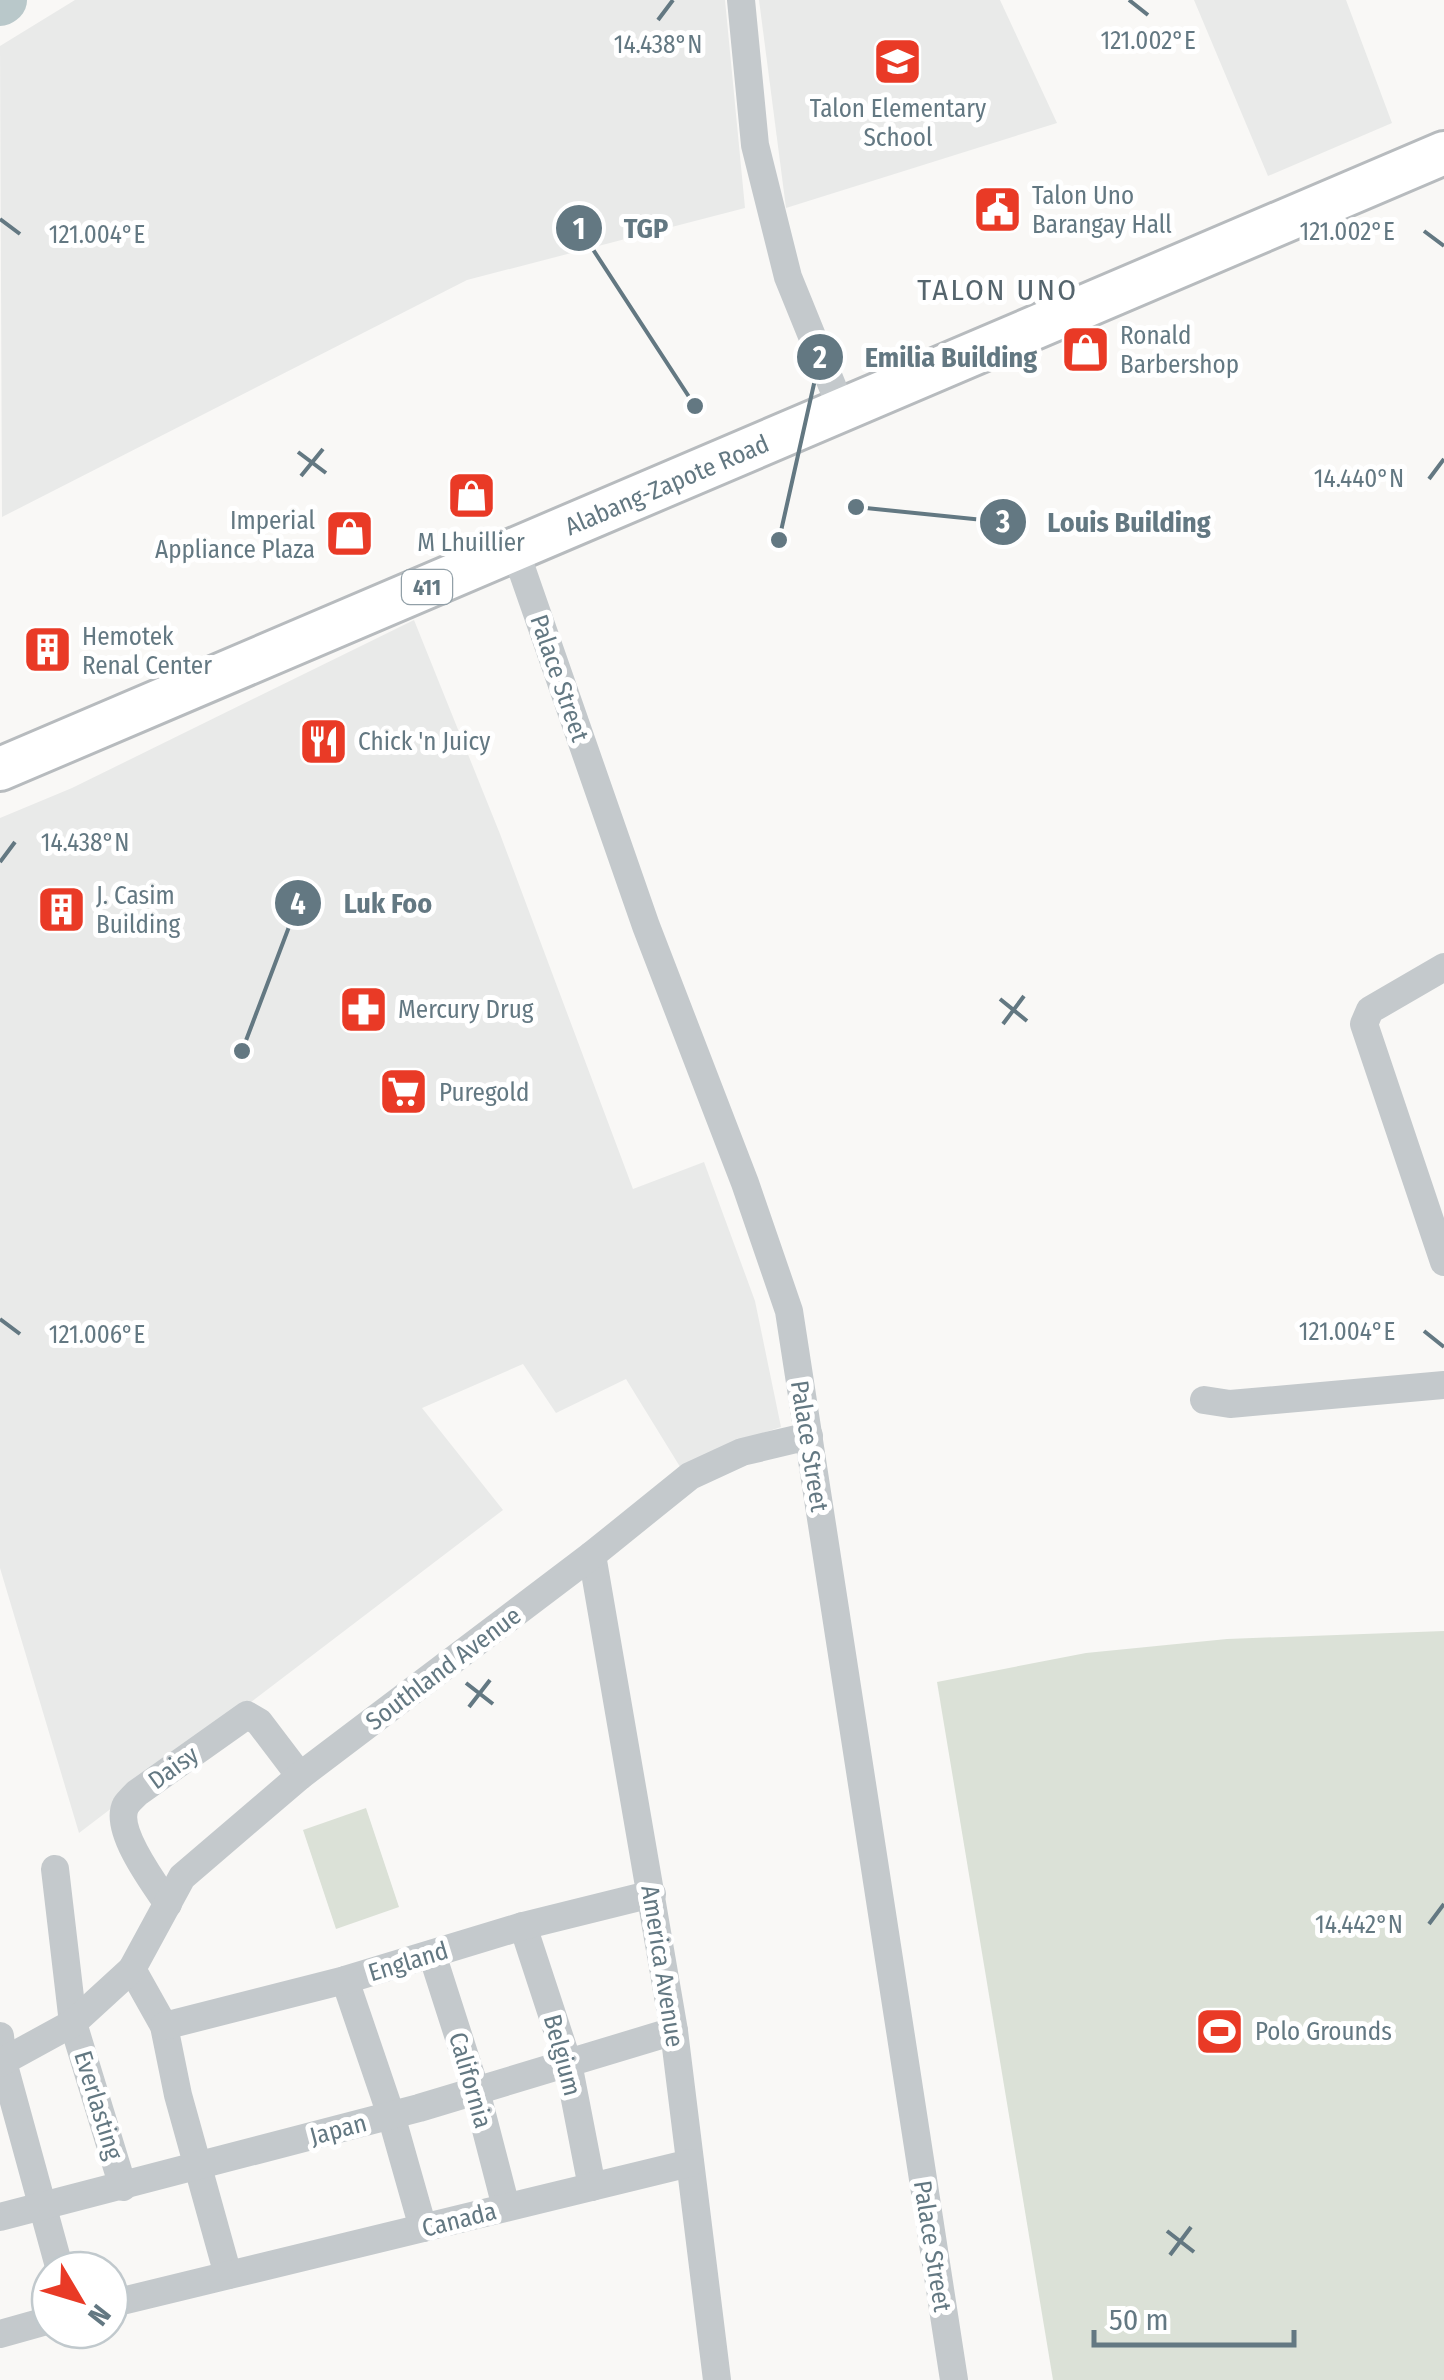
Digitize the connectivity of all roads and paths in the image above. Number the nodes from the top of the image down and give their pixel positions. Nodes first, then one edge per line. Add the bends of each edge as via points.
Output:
1 (741, 0) edge
2 (1444, 152) edge
3 (842, 410) junction
4 (515, 550) junction
5 (0, 769) edge
6 (1444, 967) edge
7 (1444, 1262) edge
8 (1444, 1384) edge
9 (1204, 1400) dead end
10 (809, 1436) junction
11 (592, 1555) junction
12 (300, 1776) junction
13 (54, 1869) dead end
14 (652, 1894) junction
15 (168, 1904) junction
16 (523, 1926) junction
17 (432, 1954) junction
18 (132, 1969) junction
19 (344, 1980) junction
20 (74, 2023) junction
21 (164, 2026) junction
22 (674, 2031) junction
23 (1, 2054) edge
24 (568, 2063) junction
25 (476, 2091) junction
26 (391, 2115) junction
27 (690, 2163) junction
28 (199, 2168) junction
29 (592, 2186) junction
30 (124, 2187) junction
31 (44, 2208) junction
32 (506, 2208) junction
33 (0, 2217) edge
34 (423, 2228) junction
35 (55, 2250) edge
36 (228, 2275) junction
37 (130, 2299) edge
38 (30, 2326) edge
39 (0, 2334) edge
40 (717, 2380) edge
41 (954, 2380) edge

1 - 3 street via 755,145 788,276
2 - 3 highway, Alabang-Zapote Road / 411
3 - 4 highway, Alabang-Zapote Road / 411
4 - 5 highway, Alabang-Zapote Road / 411
4 - 10 street, Palace Street via 789,1311
6 - 7 street via 1370,1010 1364,1024
8 - 9 street via 1339,1397
10 - 11 street, Southland Avenue via 742,1452 690,1476
10 - 41 street, Palace Street
11 - 12 street, Southland Avenue
11 - 14 street, America Avenue
12 - 15 street, Southland Avenue via 182,1877
12 - 15 street, Daisy via 259,1722 244,1715 137,1793 126,1804 124,1824
13 - 20 street, Everlasting
14 - 16 street, England
14 - 22 street, America Avenue
15 - 18 street, Southland Avenue
16 - 17 street, England
16 - 24 street, Belgium
17 - 19 street, England
17 - 25 street, California
18 - 20 street, Southland Avenue
18 - 21 street
19 - 21 street, England
19 - 26 street
20 - 23 street, Southland Avenue
20 - 30 street, Everlasting
21 - 28 street
22 - 24 street, Japan
22 - 27 street, America Avenue
23 - 31 street
24 - 25 street, Japan
24 - 29 street, Belgium
25 - 26 street, Japan
25 - 32 street, California
26 - 28 street, Japan
26 - 34 street
27 - 29 street, Canada
27 - 40 street, America Avenue
28 - 30 street, Japan
28 - 36 street
29 - 32 street, Canada
30 - 31 street, Japan
31 - 33 street, Japan
31 - 35 street
32 - 34 street, Canada
34 - 36 street, Canada
36 - 37 street, Canada
38 - 39 street

